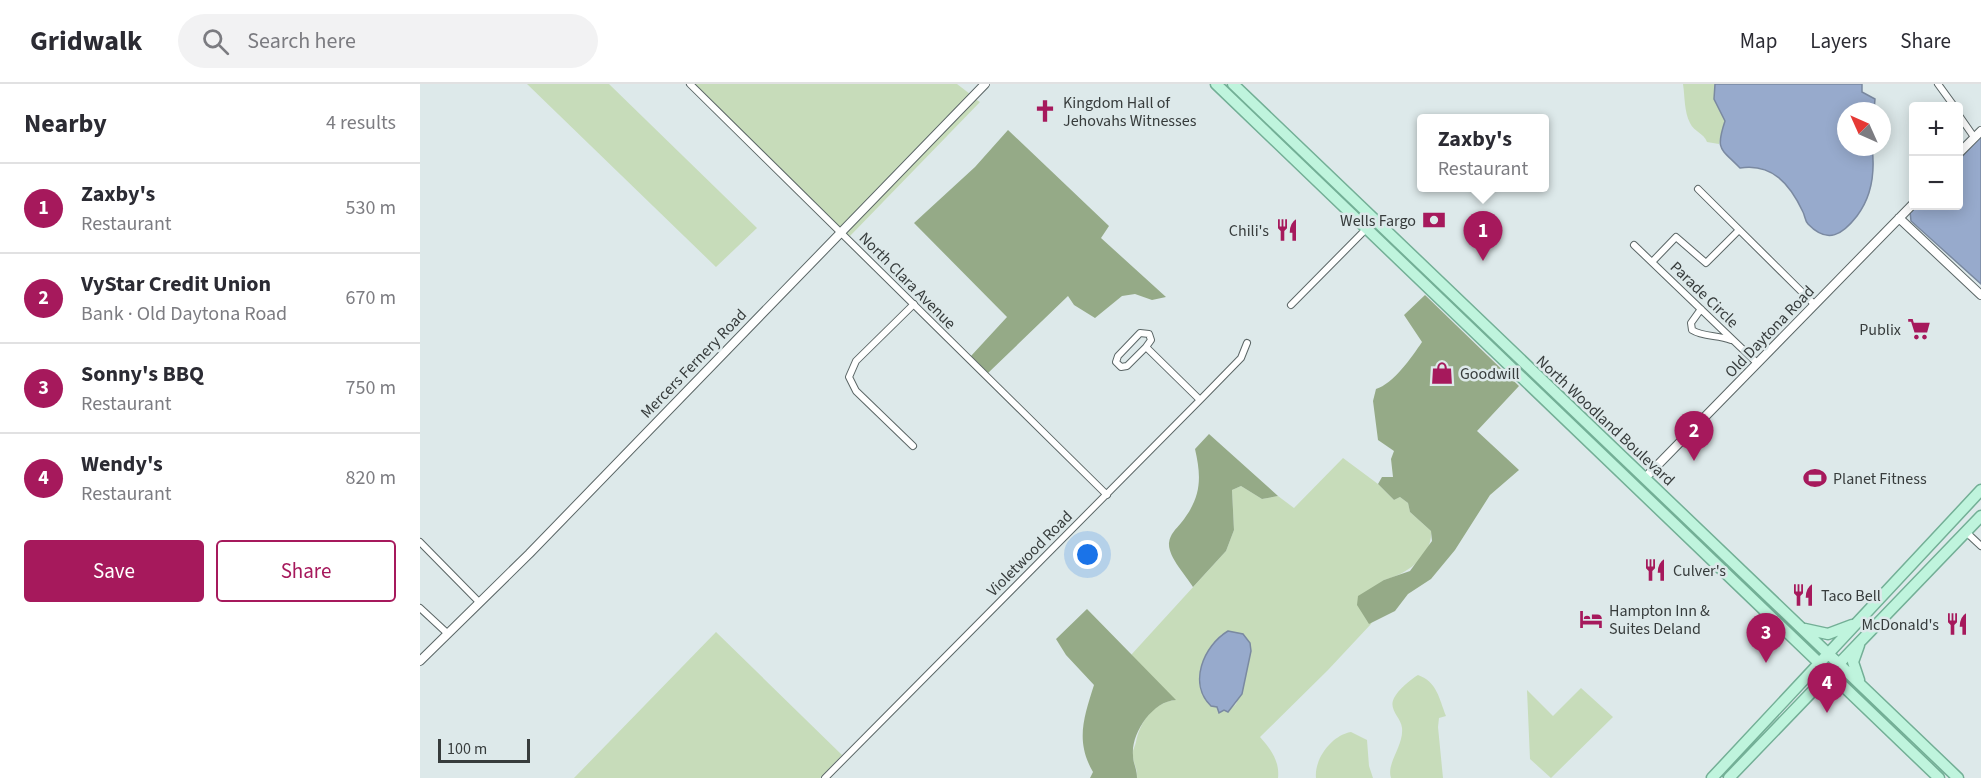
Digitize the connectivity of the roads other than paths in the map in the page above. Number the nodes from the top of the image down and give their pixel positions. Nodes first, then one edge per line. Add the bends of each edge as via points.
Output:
1 (690, 84) edge
2 (985, 84) edge
3 (1216, 84) edge
4 (1938, 84) edge
5 (1233, 89) edge
6 (1951, 102) edge
7 (1963, 120) edge
8 (1981, 131) edge
9 (1974, 137) junction
10 (1963, 149) edge
11 (1698, 189) dead end
12 (1909, 208) edge
13 (1899, 218) junction
14 (1371, 225) junction
15 (1739, 230) junction
16 (841, 232) junction
17 (1634, 245) dead end
18 (1652, 262) junction
19 (1981, 295) edge
20 (914, 304) junction
21 (1814, 304) junction
22 (1291, 305) dead end
23 (1701, 309) junction
24 (1483, 341) junction
25 (1734, 342) junction
26 (1247, 343) dead end
27 (1146, 347) junction
28 (1509, 350) junction
29 (1503, 360) junction
30 (1757, 363) junction
31 (1524, 364) junction
32 (1200, 400) junction
33 (1589, 444) junction
34 (913, 446) dead end
35 (1645, 478) junction
36 (1633, 486) junction
37 (1657, 489) junction
38 (1981, 490) edge
39 (1107, 495) junction
40 (1972, 500) junction
41 (1981, 516) edge
42 (1966, 532) junction
43 (1684, 535) junction
44 (420, 542) edge
45 (1714, 544) junction
46 (1981, 546) edge
47 (479, 602) junction
48 (420, 608) edge
49 (1858, 622) junction
50 (1801, 627) junction
51 (447, 633) junction
52 (1863, 638) junction
53 (1828, 654) junction
54 (420, 661) edge
55 (1838, 663) junction
56 (1819, 664) junction
57 (1828, 673) junction
58 (1862, 686) junction
59 (1780, 705) junction
60 (1789, 714) junction
61 (1914, 736) junction
62 (1905, 745) junction
63 (1730, 759) junction
64 (1743, 763) junction
65 (825, 778) edge
66 (1712, 778) edge
67 (1729, 778) edge
68 (1939, 778) edge
69 (1958, 778) edge

1 - 16 street, North Clara Avenue
2 - 16 street, Mercers Fernery Road
3 - 5 main road, North Woodland Boulevard
4 - 6 street
5 - 14 main road, North Woodland Boulevard
7 - 9 street
8 - 9 street
9 - 10 street
11 - 15 street
12 - 13 street, Old Daytona Road
13 - 19 street
13 - 21 street, Old Daytona Road
14 - 22 street
14 - 24 main road, North Woodland Boulevard
14 - 28 main road, North Woodland Boulevard
15 - 18 street via 1706,263 1676,237
15 - 21 street
16 - 20 street, North Clara Avenue
16 - 47 street, Mercers Fernery Road
17 - 18 street, Parade Circle
18 - 23 street, Parade Circle
20 - 34 street via 856,361 849,377 856,391
20 - 39 street, North Clara Avenue
21 - 30 street, Old Daytona Road
23 - 25 street, Parade Circle
23 - 25 street via 1691,323 1692,330
24 - 28 main road
24 - 29 main road, North Woodland Boulevard
25 - 30 street, Parade Circle
26 - 32 street, Violetwood Road via 1241,358
27 - 27 street via 1128,366 1121,367 1116,362 1144,332 1151,340
27 - 32 street
28 - 31 main road, North Woodland Boulevard
29 - 31 main road
29 - 33 main road, North Woodland Boulevard
30 - 35 street, Old Daytona Road
31 - 35 main road, North Woodland Boulevard
32 - 39 street, Violetwood Road
33 - 35 main road via 1632,476
33 - 36 main road, North Woodland Boulevard
35 - 37 main road, North Woodland Boulevard
36 - 37 main road
36 - 43 main road, North Woodland Boulevard
37 - 45 main road, North Woodland Boulevard
38 - 40 main road
39 - 65 street, Violetwood Road
40 - 42 main road via 1965,515
40 - 49 main road
41 - 42 main road
42 - 46 street
42 - 52 main road
43 - 45 main road
43 - 56 main road, North Woodland Boulevard
44 - 47 street
45 - 50 main road, North Woodland Boulevard
47 - 51 street, Mercers Fernery Road
48 - 51 street
49 - 50 main road via 1828,634
49 - 53 main road
50 - 53 main road, North Woodland Boulevard
51 - 54 street, Mercers Fernery Road
52 - 55 main road
52 - 58 main road via 1853,662
53 - 55 main road, North Woodland Boulevard
53 - 56 main road
55 - 57 main road
55 - 58 main road, North Woodland Boulevard
56 - 57 main road, North Woodland Boulevard
56 - 59 main road
57 - 60 main road
57 - 62 main road, North Woodland Boulevard
58 - 61 main road, North Woodland Boulevard
59 - 60 main road
59 - 63 main road
60 - 64 main road
61 - 62 street
61 - 69 main road, North Woodland Boulevard
62 - 68 main road, North Woodland Boulevard
63 - 64 main road
63 - 66 main road
64 - 67 main road

